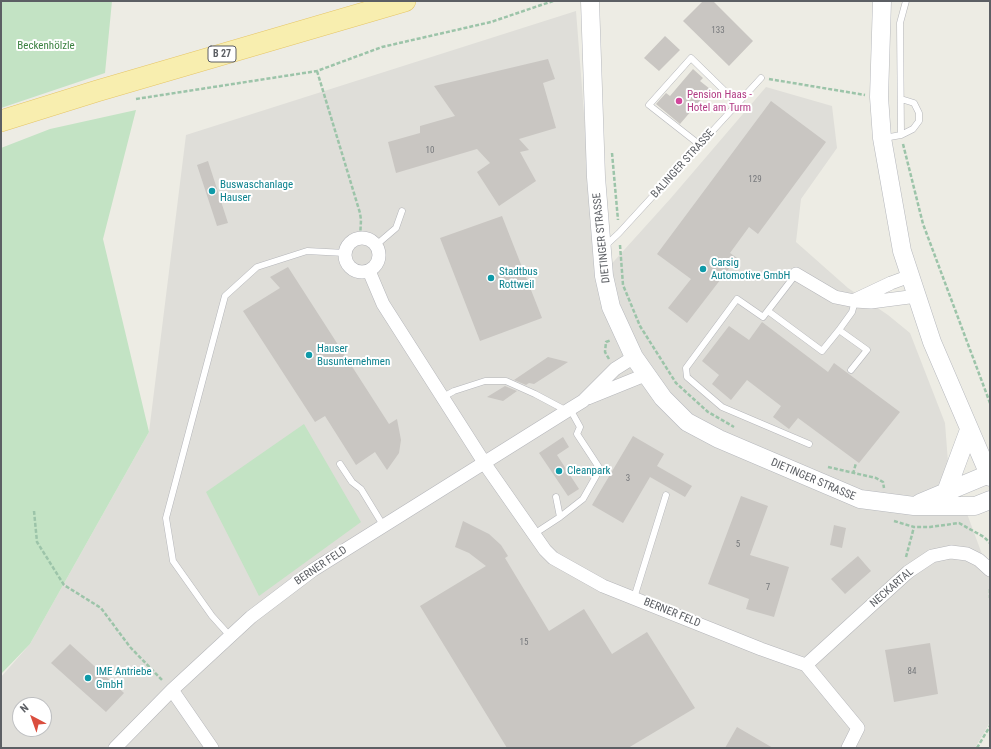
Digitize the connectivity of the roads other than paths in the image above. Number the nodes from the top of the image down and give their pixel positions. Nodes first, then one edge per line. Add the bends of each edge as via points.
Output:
1 (406, 1) edge
2 (590, 1) edge
3 (882, 1) edge
4 (906, 1) edge
5 (761, 78) road end
6 (901, 99) junction
7 (738, 104) junction
8 (1, 121) edge
9 (901, 135) junction
10 (882, 138) junction
11 (700, 145) junction
12 (402, 211) dead end
13 (376, 246) junction
14 (603, 248) junction
15 (345, 253) junction
16 (369, 270) junction
17 (796, 274) joint
18 (910, 276) junction
19 (917, 296) junction
20 (855, 300) junction
21 (768, 311) junction
22 (839, 330) junction
23 (634, 357) junction
24 (850, 370) dead end
25 (645, 375) junction
26 (442, 397) junction
27 (583, 400) junction
28 (569, 410) junction
29 (969, 430) junction
30 (809, 444) dead end
31 (340, 464) dead end
32 (485, 464) junction
33 (990, 475) edge
34 (946, 492) junction
35 (666, 495) dead end
36 (556, 497) dead end
37 (990, 500) edge
38 (914, 506) junction
39 (560, 516) junction
40 (383, 525) junction
41 (534, 534) junction
42 (990, 570) edge
43 (634, 598) junction
44 (230, 636) junction
45 (806, 665) junction
46 (172, 690) junction
47 (115, 748) edge
48 (212, 748) edge
49 (848, 748) edge

1 - 8 main road, B 27
2 - 14 street, DIETINGER STRASSE via 596,176
3 - 10 street via 879,97
4 - 6 lane via 900,23
5 - 7 lane, BALINGER STRASSE
6 - 9 lane
6 - 9 lane via 914,103 919,113 919,122 913,129
7 - 11 lane, BALINGER STRASSE
7 - 11 lane via 691,58 649,104
9 - 10 lane
10 - 18 street via 902,251
11 - 14 lane, BALINGER STRASSE
12 - 13 lane via 396,228
13 - 15 street via 360,239 350,244
13 - 16 street via 378,260
14 - 23 street, DIETINGER STRASSE via 604,276 611,307
15 - 16 street via 350,267 359,272
15 - 44 lane via 307,250 257,267 225,296 166,518 172,561 212,616
16 - 26 street, BERNER FELD via 383,304
17 - 20 street via 835,297
17 - 21 lane
18 - 19 street
18 - 20 street
19 - 20 street via 871,302
19 - 29 street via 932,342
20 - 22 lane via 852,312
21 - 22 lane via 822,351
21 - 30 lane via 763,317 737,299 686,368 687,377 722,407
22 - 24 lane via 867,350
23 - 25 street, DIETINGER STRASSE
23 - 27 street, BERNER FELD via 615,369
25 - 27 street, BERNER FELD
25 - 38 street, DIETINGER STRASSE via 687,422 719,439 860,499
26 - 28 lane via 485,381 506,381
26 - 32 street, BERNER FELD
27 - 28 street, BERNER FELD
28 - 32 street, BERNER FELD
28 - 39 lane via 580,427 578,434 600,469 583,499
29 - 33 street
29 - 34 street
31 - 40 lane
32 - 40 street, BERNER FELD
32 - 41 street, BERNER FELD
33 - 34 street
34 - 38 street
35 - 43 lane
36 - 39 lane
37 - 38 street, DIETINGER STRASSE via 975,506
39 - 41 lane
40 - 44 street, BERNER FELD via 313,570 251,616
41 - 43 street, BERNER FELD via 553,558 592,581
42 - 45 street, NECKARTAL via 967,554 951,552 932,556 908,572
43 - 45 street, BERNER FELD
44 - 46 street, BERNER FELD
45 - 49 street via 858,728
46 - 47 street, BERNER FELD
46 - 48 street

